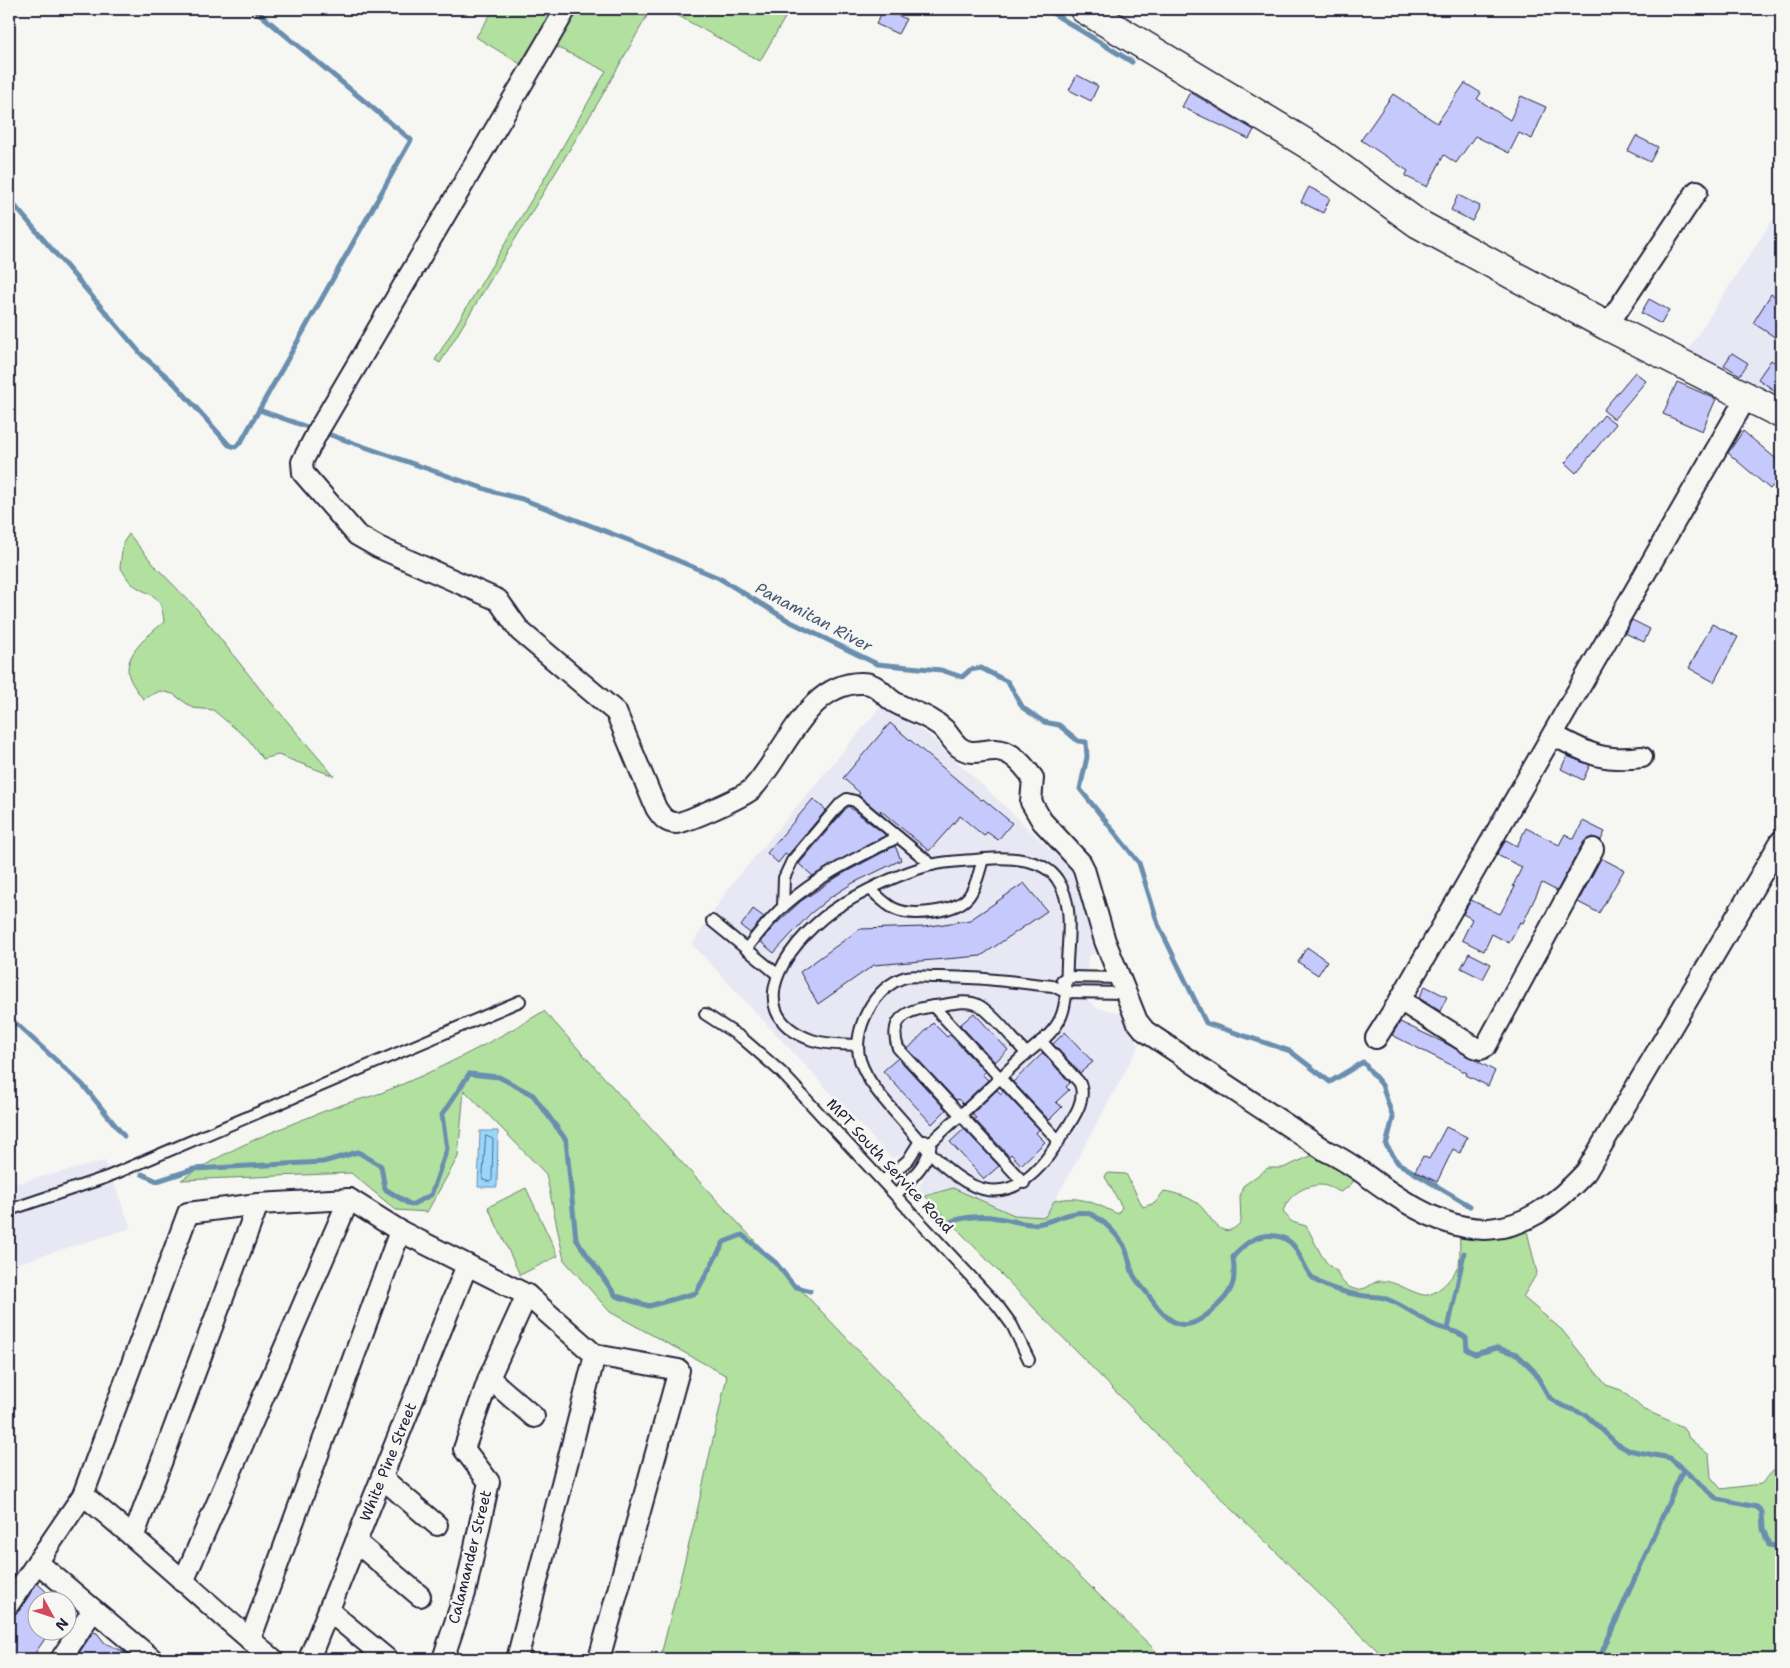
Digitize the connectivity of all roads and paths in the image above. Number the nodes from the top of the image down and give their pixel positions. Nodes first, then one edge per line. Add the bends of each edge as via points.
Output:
1 (566, 9) edge
2 (1084, 9) edge
3 (1697, 191) dead end
4 (1607, 326) junction
5 (1748, 396) junction
6 (1781, 414) edge
7 (1553, 735) junction
8 (1642, 757) dead end
9 (898, 837) junction
10 (1781, 841) edge
11 (1593, 849) dead end
12 (983, 859) junction
13 (932, 865) junction
14 (871, 890) junction
15 (783, 907) junction
16 (712, 921) dead end
17 (746, 949) junction
18 (777, 974) junction
19 (1066, 977) junction
20 (1053, 986) junction
21 (1123, 986) junction
22 (1065, 992) junction
23 (1400, 1000) junction
24 (520, 1001) dead end
25 (933, 1006) junction
26 (705, 1014) dead end
27 (1376, 1038) dead end
28 (1041, 1041) junction
29 (858, 1045) junction
30 (1027, 1054) junction
31 (1000, 1078) junction
32 (960, 1116) junction
33 (920, 1141) junction
34 (1059, 1141) junction
35 (931, 1147) junction
36 (883, 1181) junction
37 (1024, 1184) junction
38 (896, 1195) junction
39 (350, 1199) junction
40 (258, 1204) junction
41 (9, 1210) edge
42 (400, 1231) junction
43 (467, 1265) junction
44 (526, 1295) junction
45 (595, 1355) junction
46 (1029, 1360) dead end
47 (489, 1378) junction
48 (534, 1416) dead end
49 (382, 1478) junction
50 (83, 1495) junction
51 (437, 1525) dead end
52 (134, 1536) junction
53 (356, 1542) junction
54 (37, 1562) junction
55 (183, 1582) junction
56 (420, 1596) dead end
57 (9, 1604) edge
58 (93, 1610) junction
59 (329, 1611) junction
60 (250, 1640) junction
61 (61, 1659) edge
62 (152, 1659) edge
63 (273, 1659) edge
64 (310, 1659) edge
65 (387, 1659) edge
66 (443, 1659) edge
67 (517, 1659) edge
68 (599, 1659) edge

1 - 21 street via 318,431 302,462 303,473 357,535 498,600 520,631 616,712 664,820 676,823 688,820 738,799 752,789 805,715 832,689 862,683 876,686 895,702 930,718 964,750 976,753 996,750 1013,756 1034,778 1031,802 1042,821 1081,862 1105,941
2 - 4 street via 1312,147 1417,222
3 - 4 street
4 - 5 street
5 - 6 street
5 - 7 street
7 - 8 street via 1596,757 1618,760
7 - 23 street
9 - 13 lane
9 - 15 lane via 824,875
9 - 15 lane via 855,801 847,799 792,861 784,878
10 - 21 street via 1586,1172 1548,1207 1526,1220 1500,1229 1440,1221 1387,1190 1344,1159 1326,1151 1156,1041 1137,1021
11 - 23 street via 1484,1048 1474,1047
12 - 13 lane
12 - 14 lane via 968,897 952,909 903,912 891,907
12 - 19 lane via 1000,858 1035,864 1048,870 1059,881 1068,908
13 - 14 lane
14 - 18 lane via 822,919 795,947
15 - 17 lane
16 - 17 lane
17 - 18 lane
18 - 29 lane via 773,990 775,1009 789,1026 814,1040
19 - 20 lane
19 - 21 lane
19 - 22 lane
20 - 22 lane
20 - 29 lane via 954,976 906,977 886,988 870,1007
21 - 22 lane
22 - 28 lane via 1060,1020
23 - 27 street
24 - 41 lane via 107,1177
25 - 30 lane via 977,1004
25 - 31 lane
25 - 32 lane via 908,1012 897,1026 895,1041
26 - 36 lane, MPT South Service Road via 742,1038 775,1066
28 - 30 lane
28 - 34 lane via 1082,1088 1081,1100
29 - 33 lane via 860,1059 872,1084
30 - 31 lane
31 - 32 lane
31 - 34 lane
32 - 35 lane
32 - 37 lane
33 - 35 lane
33 - 36 lane via 908,1160
34 - 37 lane via 1038,1171
35 - 37 lane via 954,1176 979,1189 1009,1189
35 - 38 lane via 918,1171
36 - 38 lane, MPT South Service Road
38 - 46 lane, MPT South Service Road via 998,1306 1012,1325
39 - 40 street
39 - 42 street
39 - 55 street
40 - 50 street via 188,1213
40 - 52 street
42 - 43 street
42 - 60 street
43 - 44 street
43 - 49 street, White Pine Street
44 - 45 street
44 - 47 street, Calamander Street
45 - 67 street
45 - 68 street via 679,1370
47 - 48 street
47 - 66 street, Calamander Street via 464,1449 489,1482 465,1593
49 - 51 street
49 - 53 street, White Pine Street
50 - 52 street
50 - 54 street
52 - 55 street
53 - 56 street
53 - 59 street, White Pine Street
54 - 57 street
54 - 58 street
55 - 60 street
58 - 61 street
58 - 62 street
59 - 64 street, White Pine Street
59 - 65 street
60 - 63 street

